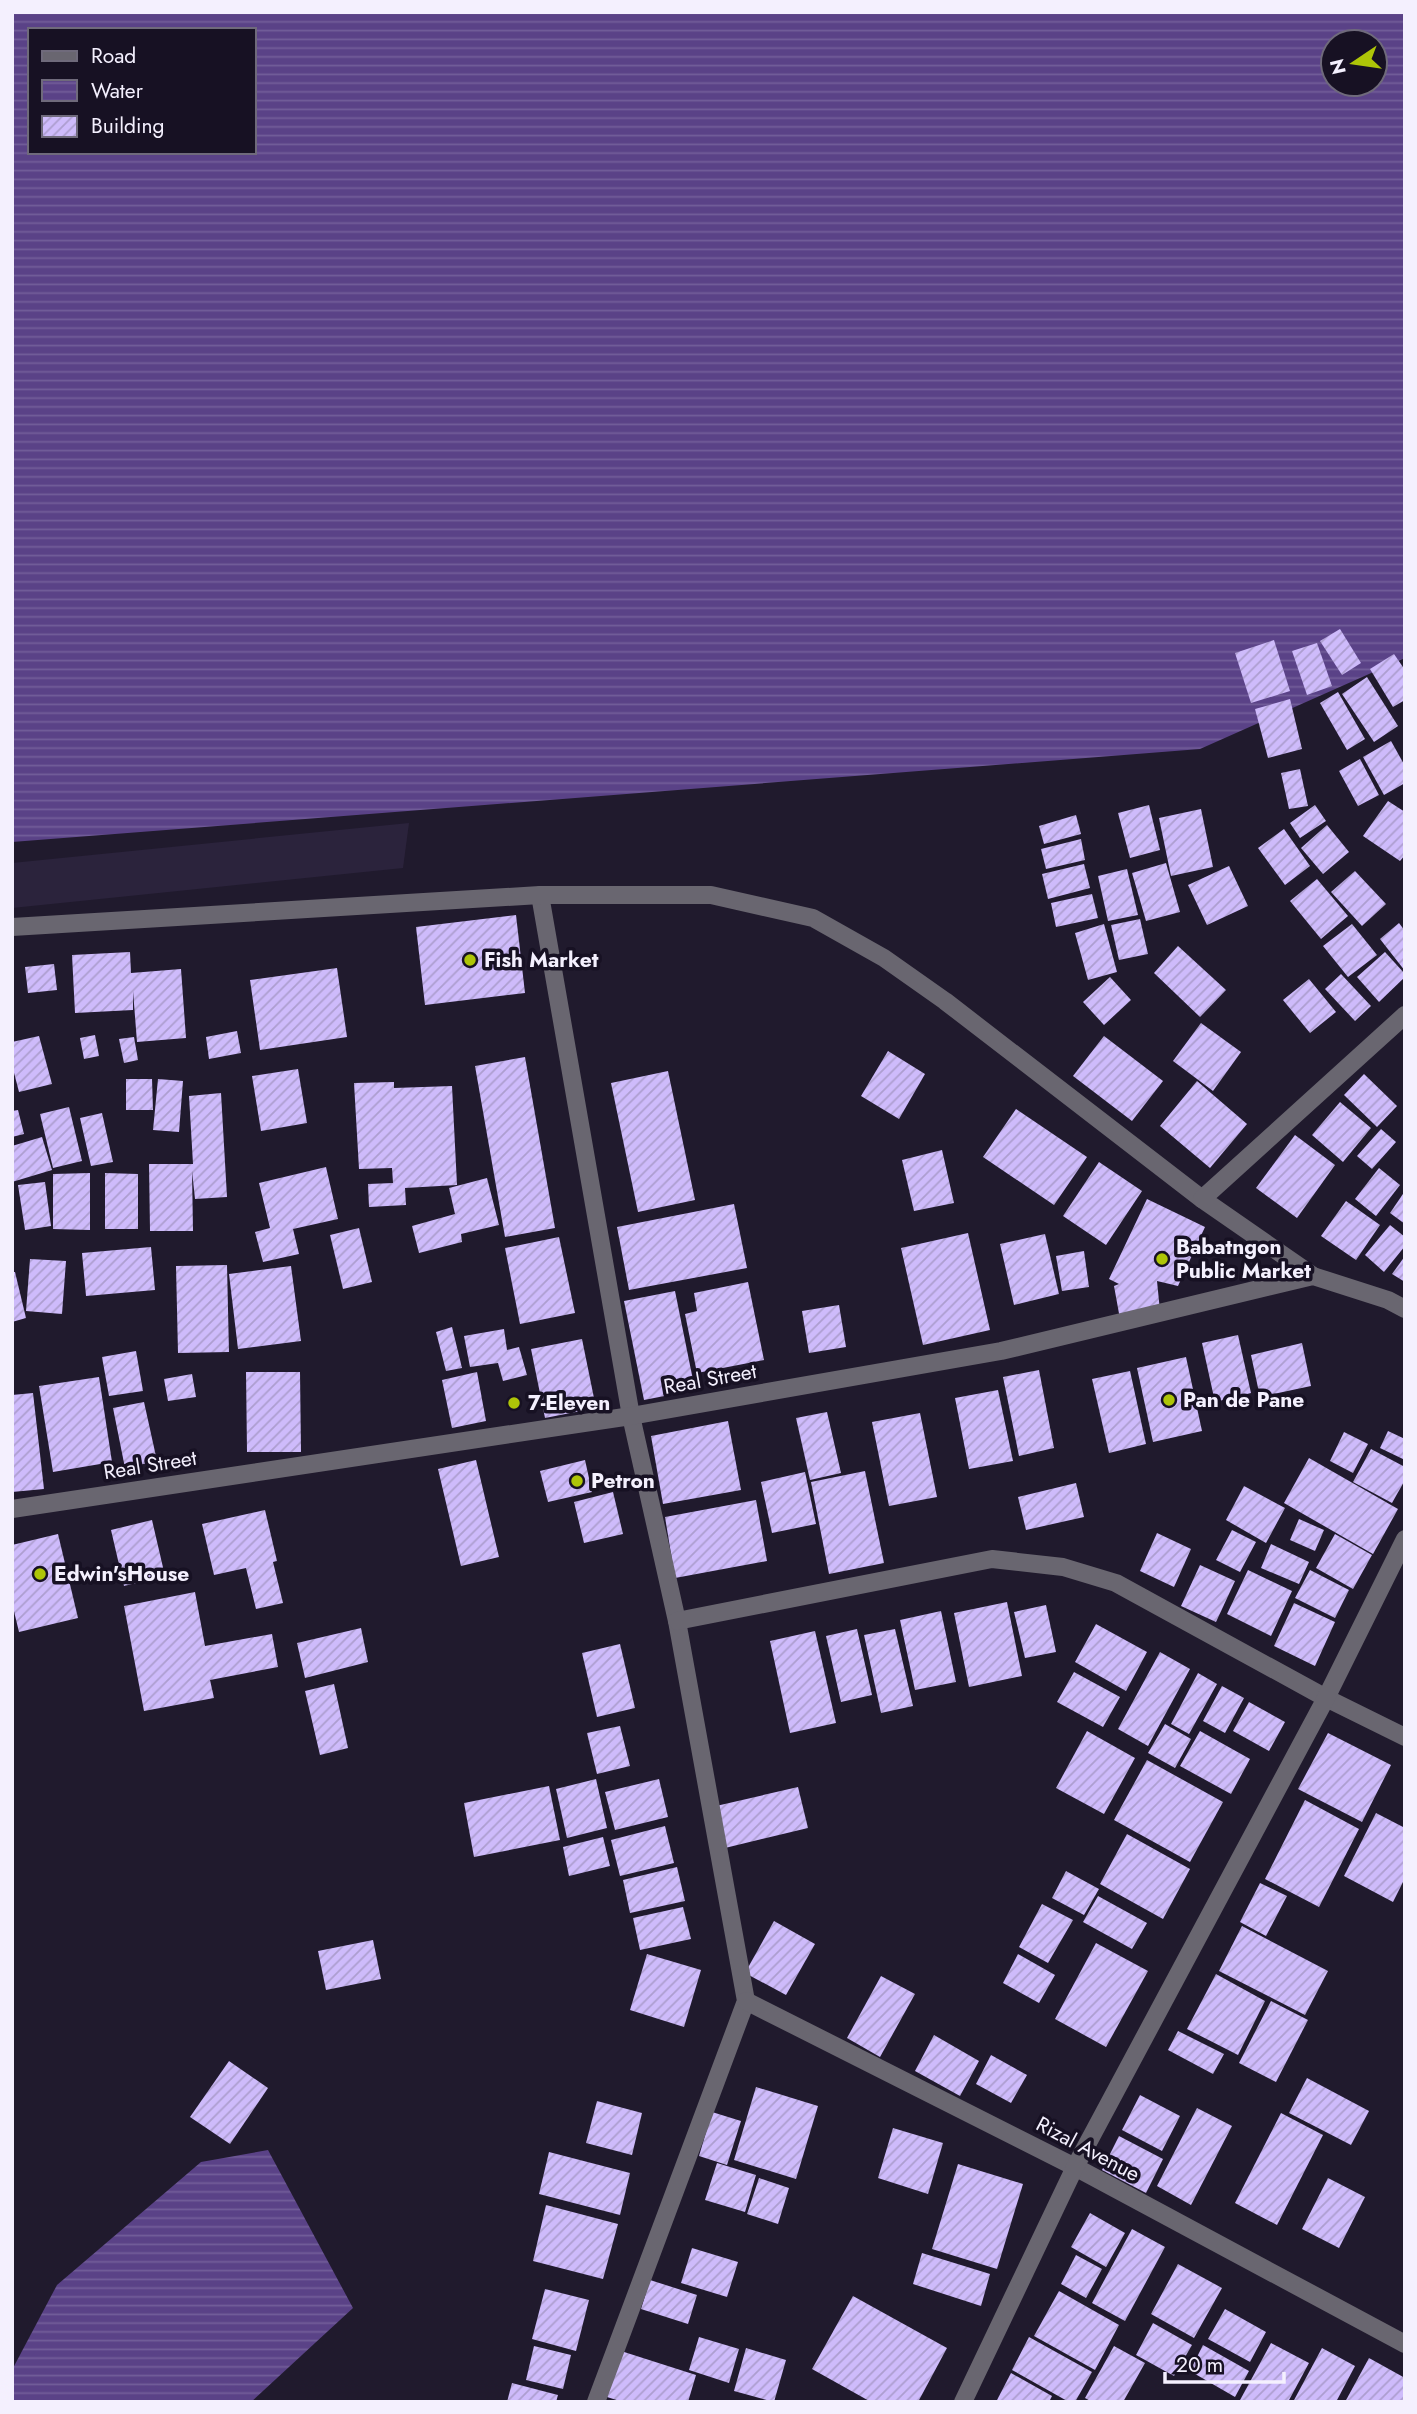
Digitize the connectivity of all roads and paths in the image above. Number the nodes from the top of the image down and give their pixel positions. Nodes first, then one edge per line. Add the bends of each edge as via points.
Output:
1 (540, 895) junction
2 (12, 928) edge
3 (1405, 1015) edge
4 (1202, 1199) junction
5 (1313, 1276) junction
6 (1405, 1309) edge
7 (631, 1416) junction
8 (12, 1509) edge
9 (1405, 1539) edge
10 (677, 1621) junction
11 (1326, 1698) junction
12 (1405, 1737) edge
13 (747, 2001) junction
14 (1075, 2166) junction
15 (1405, 2344) edge
16 (596, 2402) edge
17 (963, 2402) edge

1 - 2 street
1 - 4 street via 711,895 813,918 884,958 945,1001
1 - 7 street
3 - 4 street
4 - 5 street
5 - 6 street
5 - 7 street, Real Street via 1001,1351
7 - 8 street, Real Street
7 - 10 street
9 - 11 street
10 - 11 street via 992,1559 1063,1567 1116,1583
10 - 13 street
11 - 12 street
11 - 14 street
13 - 14 street, Rizal Avenue
13 - 16 street
14 - 15 street, Rizal Avenue
14 - 17 street

